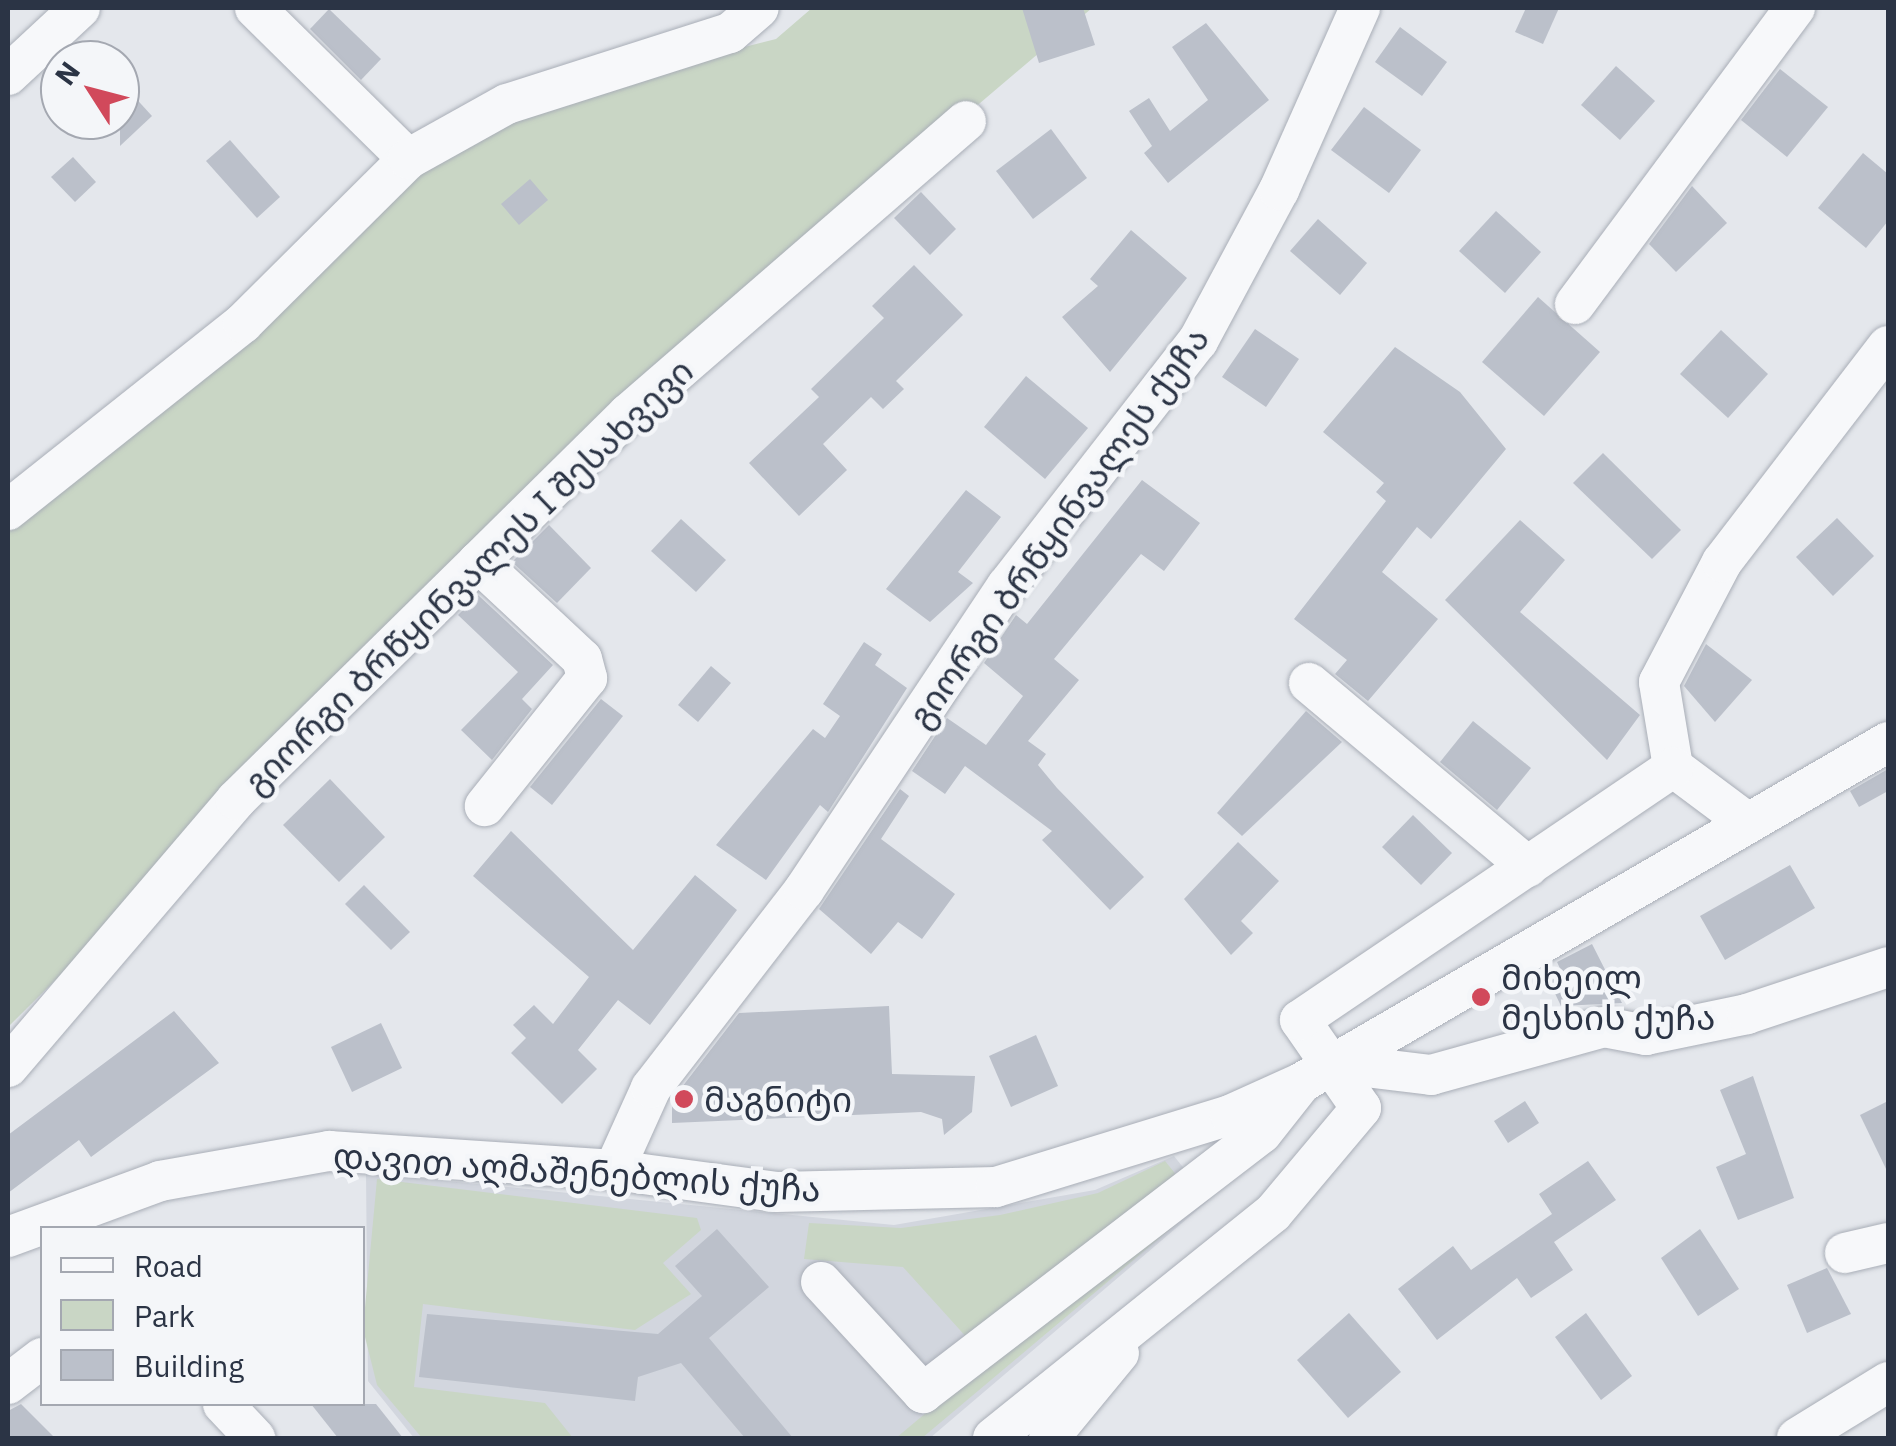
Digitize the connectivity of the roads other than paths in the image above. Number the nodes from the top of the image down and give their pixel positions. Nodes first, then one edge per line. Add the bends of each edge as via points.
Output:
1 (80, 8) edge
2 (256, 8) edge
3 (759, 8) edge
4 (1360, 8) edge
5 (1795, 8) edge
6 (8, 75) edge
7 (966, 122) dead end
8 (408, 159) junction
9 (1575, 304) dead end
10 (1888, 346) edge
11 (8, 510) edge
12 (478, 562) junction
13 (1308, 683) dead end
14 (1888, 742) edge
15 (1673, 767) junction
16 (484, 806) dead end
17 (1748, 823) junction
18 (1528, 867) junction
19 (1888, 967) edge
20 (8, 1067) edge
21 (1317, 1073) junction
22 (614, 1170) junction
23 (113, 1215) edge
24 (58, 1226) edge
25 (40, 1230) edge
26 (8, 1236) edge
27 (1888, 1242) edge
28 (1846, 1252) dead end
29 (820, 1282) dead end
30 (1149, 1310) junction
31 (40, 1360) edge
32 (1888, 1382) edge
33 (8, 1384) edge
34 (225, 1406) edge
35 (1059, 1432) edge
36 (255, 1438) edge
37 (993, 1438) edge
38 (1798, 1438) edge

1 - 6 street
2 - 8 street
3 - 8 street via 730,32 508,104
4 - 22 street, გიორგი ბრწყინვალეს ქუჩა via 1280,190 1198,341 1007,586 804,890 650,1088
5 - 9 street
7 - 12 street, გიორგი ბრწყინვალეს I შესახვევი via 628,414
8 - 11 street via 243,323
10 - 15 street via 1722,562 1659,682
12 - 16 street via 582,659 587,678
12 - 20 street, გიორგი ბრწყინვალეს I შესახვევი via 236,800
13 - 18 street
14 - 17 street, დავით აღმაშენებლის ქუჩა
15 - 17 street
15 - 18 street
17 - 21 street, დავით აღმაშენებლის ქუჩა
18 - 21 street via 1300,1020
19 - 21 street via 1747,1014 1646,1034 1604,1026 1431,1075
21 - 22 street, დავით აღმაშენებლის ქუჩა via 1230,1115 996,1188 776,1192
21 - 29 street via 1250,1144 923,1393
21 - 30 street via 1361,1108 1273,1213
22 - 23 street, დავით აღმაშენებლის ქუჩა via 328,1151 160,1181
23 - 24 street, დავით აღმაშენებლის ქუჩა
25 - 26 street, დავით აღმაშენებლის ქუჩა
27 - 28 street
30 - 35 street
30 - 37 street
31 - 33 street
32 - 38 street
34 - 36 street

